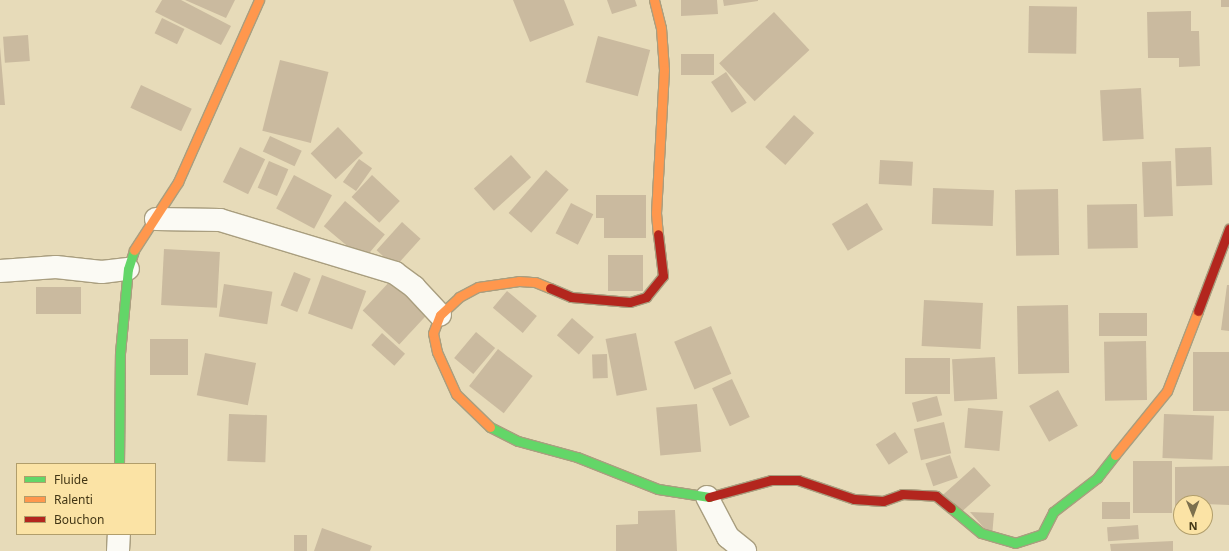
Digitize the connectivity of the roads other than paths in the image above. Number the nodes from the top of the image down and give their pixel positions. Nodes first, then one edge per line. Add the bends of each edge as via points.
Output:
1 (259, 0) edge
2 (654, 0) edge
3 (156, 219) junction
4 (1229, 229) edge
5 (128, 269) junction
6 (0, 271) edge
7 (440, 315) junction
8 (119, 463) edge
9 (707, 497) junction
10 (119, 535) edge
11 (118, 551) edge
12 (745, 551) edge

1 - 3 street via 195,146
2 - 7 street via 661,28 664,70 656,213 664,276 656,288 646,297 630,302 613,302 571,297 534,282 519,281 478,287 458,297
3 - 5 street via 135,248
3 - 7 street via 220,220 395,273 414,287
4 - 9 street via 1167,391 1110,464 1080,493 1053,512 1042,534 1014,543 982,533 936,496 902,494 883,501 854,499 798,480 771,480
5 - 6 street via 102,272 56,267
5 - 8 street via 120,353
7 - 9 street via 433,333 436,352 456,394 487,426 518,440 577,457 658,489
9 - 12 street via 728,537
10 - 11 street

